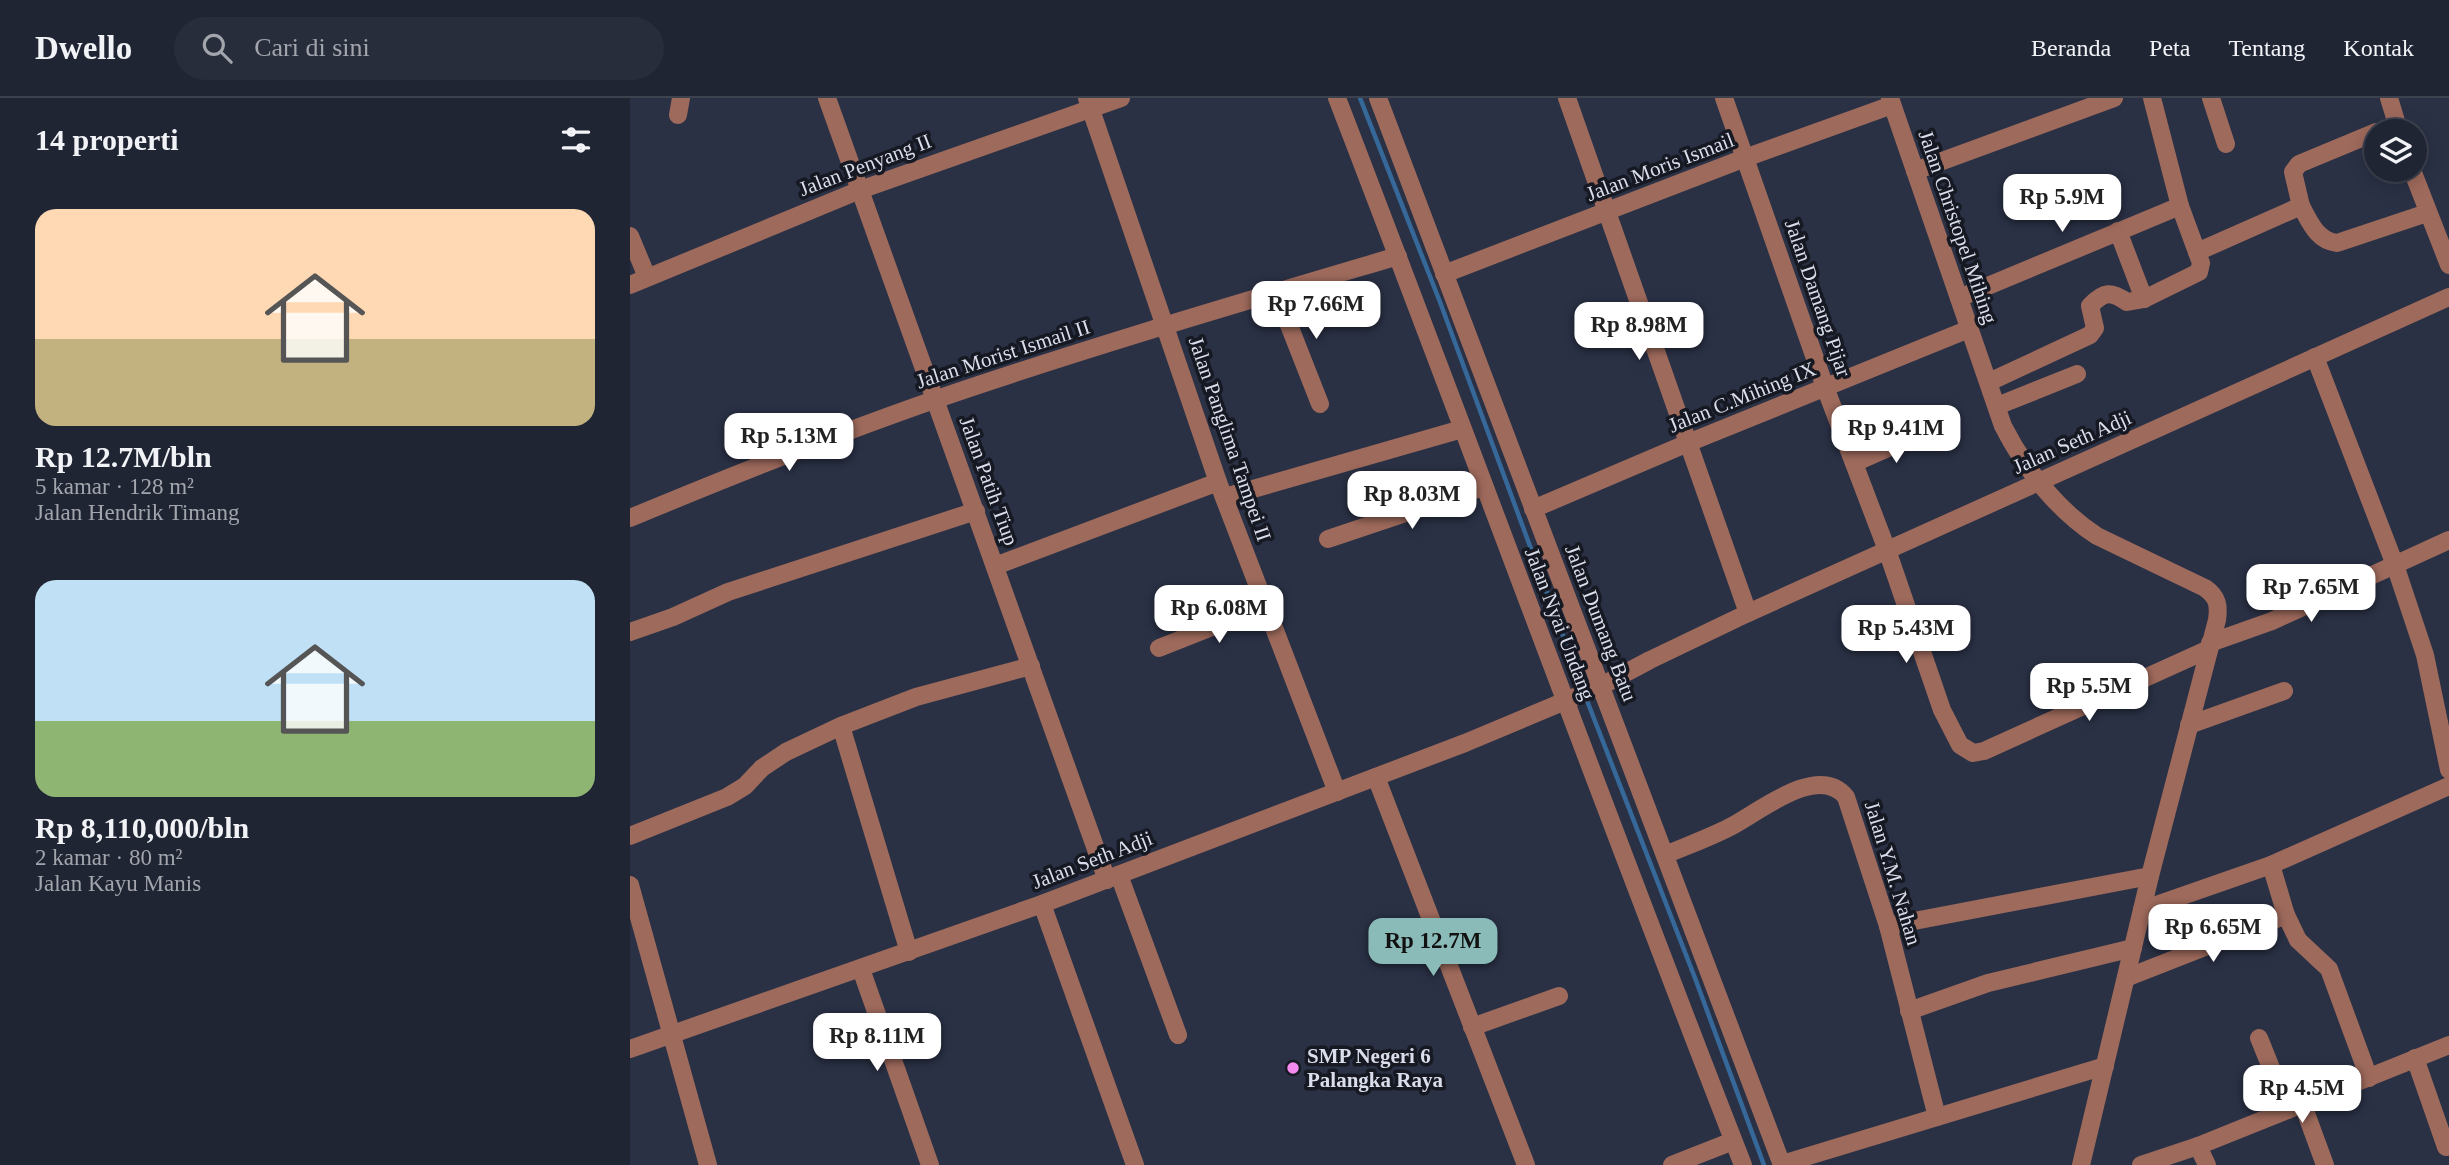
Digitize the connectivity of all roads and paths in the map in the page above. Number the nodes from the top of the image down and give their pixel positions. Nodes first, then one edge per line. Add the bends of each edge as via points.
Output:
1 (827, 98) edge
2 (1121, 98) edge
3 (1337, 98) edge
4 (1378, 98) edge
5 (1567, 98) edge
6 (1724, 98) edge
7 (2114, 98) edge
8 (2151, 98) edge
9 (2211, 98) edge
10 (2389, 98) edge
11 (1891, 101) edge
12 (1088, 103) edge
13 (2071, 105) edge
14 (2395, 119) edge
15 (2364, 136) edge
16 (2226, 144) dead end
17 (1745, 158) junction
18 (1915, 171) junction
19 (2416, 182) edge
20 (860, 190) junction
21 (2180, 206) junction
22 (2301, 206) junction
23 (1607, 213) junction
24 (2427, 213) junction
25 (2118, 232) junction
26 (630, 236) edge
27 (2197, 252) junction
28 (1398, 256) junction
29 (2449, 265) edge
30 (1444, 274) junction
31 (647, 277) junction
32 (630, 285) edge
33 (1276, 292) junction
34 (2449, 297) edge
35 (1959, 299) junction
36 (2144, 299) junction
37 (1166, 325) junction
38 (1969, 329) junction
39 (2315, 357) junction
40 (2077, 374) dead end
41 (1989, 382) junction
42 (1825, 387) junction
43 (936, 399) junction
44 (1320, 404) dead end
45 (1997, 406) junction
46 (1462, 429) junction
47 (1924, 432) dead end
48 (1688, 443) junction
49 (1854, 463) junction
50 (2039, 481) junction
51 (1483, 487) junction
52 (1222, 490) junction
53 (1533, 509) junction
54 (976, 511) junction
55 (630, 518) edge
56 (1328, 539) dead end
57 (2449, 540) edge
58 (1887, 550) junction
59 (2395, 565) junction
60 (995, 566) junction
61 (1265, 606) junction
62 (1748, 613) junction
63 (630, 632) edge
64 (2210, 646) junction
65 (1159, 648) dead end
66 (1031, 666) junction
67 (1597, 688) junction
68 (2284, 691) dead end
69 (1567, 701) junction
70 (2189, 725) junction
71 (841, 726) junction
72 (2449, 770) edge
73 (1376, 776) junction
74 (2449, 786) edge
75 (1337, 792) junction
76 (630, 836) edge
77 (1665, 855) junction
78 (2271, 865) junction
79 (2150, 876) junction
80 (1113, 878) junction
81 (630, 885) edge
82 (1042, 904) junction
83 (2142, 910) junction
84 (2286, 915) junction
85 (1888, 926) junction
86 (2133, 948) junction
87 (909, 952) junction
88 (862, 969) junction
89 (2126, 978) junction
90 (1559, 996) dead end
91 (1909, 1011) junction
92 (1472, 1027) junction
93 (673, 1035) junction
94 (1178, 1035) dead end
95 (2259, 1038) dead end
96 (2449, 1045) edge
97 (630, 1049) edge
98 (2415, 1058) junction
99 (2105, 1066) junction
100 (2369, 1078) junction
101 (2295, 1107) junction
102 (1937, 1117) junction
103 (1733, 1141) junction
104 (2198, 1146) junction
105 (2446, 1147) dead end
106 (704, 1164) edge
107 (930, 1165) edge
108 (1135, 1165) edge
109 (1526, 1165) edge
110 (1672, 1165) edge
111 (1743, 1165) edge
112 (1782, 1165) edge
113 (2081, 1165) edge
114 (2141, 1165) edge
115 (2207, 1165) edge
116 (2325, 1165) edge

1 - 20 street, Jalan Patih Tiup
2 - 12 street, Jalan Penyang II
3 - 28 street, Jalan Nyai Undang
4 - 30 street, Jalan Dumang Batu
5 - 23 street
6 - 17 street, Jalan Damang Pijar
7 - 13 street
8 - 21 street
9 - 16 street
10 - 14 street
11 - 17 street, Jalan Moris Ismail
11 - 18 street, Jalan Christopel Mihing
12 - 20 street, Jalan Penyang II
12 - 37 street, Jalan Panglima Tampei II
13 - 18 street
15 - 22 street via 2299,164 2293,172
17 - 23 street, Jalan Moris Ismail
17 - 42 street, Jalan Damang Pijar
18 - 35 street, Jalan Christopel Mihing
19 - 24 street
20 - 31 street, Jalan Penyang II
20 - 43 street, Jalan Patih Tiup
21 - 25 street
21 - 27 street
22 - 24 street via 2318,235 2337,243
22 - 27 street
23 - 30 street, Jalan Moris Ismail
23 - 48 street
24 - 29 street
25 - 35 street
25 - 36 street
26 - 31 street
27 - 36 street via 2199,272
28 - 33 street, Jalan Morist Ismail II
28 - 46 street, Jalan Nyai Undang
30 - 53 street, Jalan Dumang Batu
31 - 32 street, Jalan Penyang II
33 - 37 street, Jalan Morist Ismail II
33 - 44 street
34 - 39 street, Jalan Seth Adji
35 - 38 street, Jalan Christopel Mihing
36 - 41 street via 2127,302 2108,293 2090,306 2095,328 2090,335
37 - 43 street, Jalan Morist Ismail II
37 - 52 street, Jalan Panglima Tampei II
38 - 41 street, Jalan Christopel Mihing
38 - 42 street, Jalan C.Mihing IX
39 - 50 street, Jalan Seth Adji
39 - 59 street
40 - 45 street
41 - 45 street, Jalan Christopel Mihing
42 - 48 street, Jalan C.Mihing IX
42 - 49 street, Jalan Damang Pijar
43 - 54 street, Jalan Patih Tiup
43 - 55 street, Jalan Morist Ismail II via 779,456
45 - 50 street, Jalan Christopel Mihing via 2012,442
46 - 51 street, Jalan Nyai Undang
46 - 52 street
47 - 49 street
48 - 53 street, Jalan C.Mihing IX
48 - 62 street
49 - 58 street, Jalan Damang Pijar
50 - 58 street, Jalan Seth Adji
50 - 64 street, Jalan Christopel Mihing via 2083,527 2212,593 2218,609
51 - 56 street
51 - 69 street, Jalan Nyai Undang
52 - 60 street
52 - 61 street, Jalan Panglima Tampei II
53 - 67 street, Jalan Dumang Batu
54 - 60 street, Jalan Patih Tiup
54 - 63 street via 728,592
57 - 59 street
58 - 62 street, Jalan Seth Adji
58 - 64 street, Jalan Damang Pijar via 1942,710 1955,740 1973,753
59 - 64 street
59 - 72 street via 2425,655
60 - 66 street, Jalan Patih Tiup
61 - 65 street
61 - 75 street, Jalan Panglima Tampei II
62 - 67 street, Jalan Seth Adji
64 - 70 street, Jalan Christopel Mihing
66 - 71 street via 916,697
66 - 80 street, Jalan Patih Tiup
67 - 69 street, Jalan Seth Adji
67 - 77 street, Jalan Dumang Batu
68 - 70 street
69 - 73 street, Jalan Seth Adji
69 - 103 street, Jalan Nyai Undang
70 - 79 street, Jalan Christopel Mihing
71 - 76 street via 786,752 727,797
71 - 87 street
73 - 75 street, Jalan Seth Adji
73 - 92 street
74 - 78 street
75 - 80 street, Jalan Seth Adji
77 - 85 street, Jalan Y.M. Nahan via 1730,827 1782,795 1829,786 1846,797
77 - 112 street, Jalan Dumang Batu
78 - 83 street
78 - 84 street
79 - 83 street, Jalan Christopel Mihing
79 - 85 street
80 - 82 street, Jalan Seth Adji
80 - 94 street, Jalan Patih Tiup
81 - 93 street
82 - 87 street, Jalan Seth Adji
82 - 108 street
83 - 86 street, Jalan Christopel Mihing
84 - 89 street
84 - 100 street via 2302,945 2329,969
85 - 91 street, Jalan Y.M. Nahan
86 - 89 street, Jalan Christopel Mihing
86 - 91 street via 1988,983
87 - 88 street, Jalan Seth Adji
88 - 93 street, Jalan Seth Adji
88 - 107 street
89 - 99 street, Jalan Christopel Mihing
90 - 92 street
91 - 102 street, Jalan Y.M. Nahan
92 - 109 street
93 - 97 street, Jalan Seth Adji
93 - 106 street
95 - 101 street
96 - 98 street
98 - 100 street
98 - 105 street
99 - 102 street
99 - 113 street, Jalan Christopel Mihing
100 - 101 street
101 - 104 street
101 - 116 street
102 - 112 street
103 - 110 street
103 - 111 street, Jalan Nyai Undang
104 - 114 street
104 - 115 street

